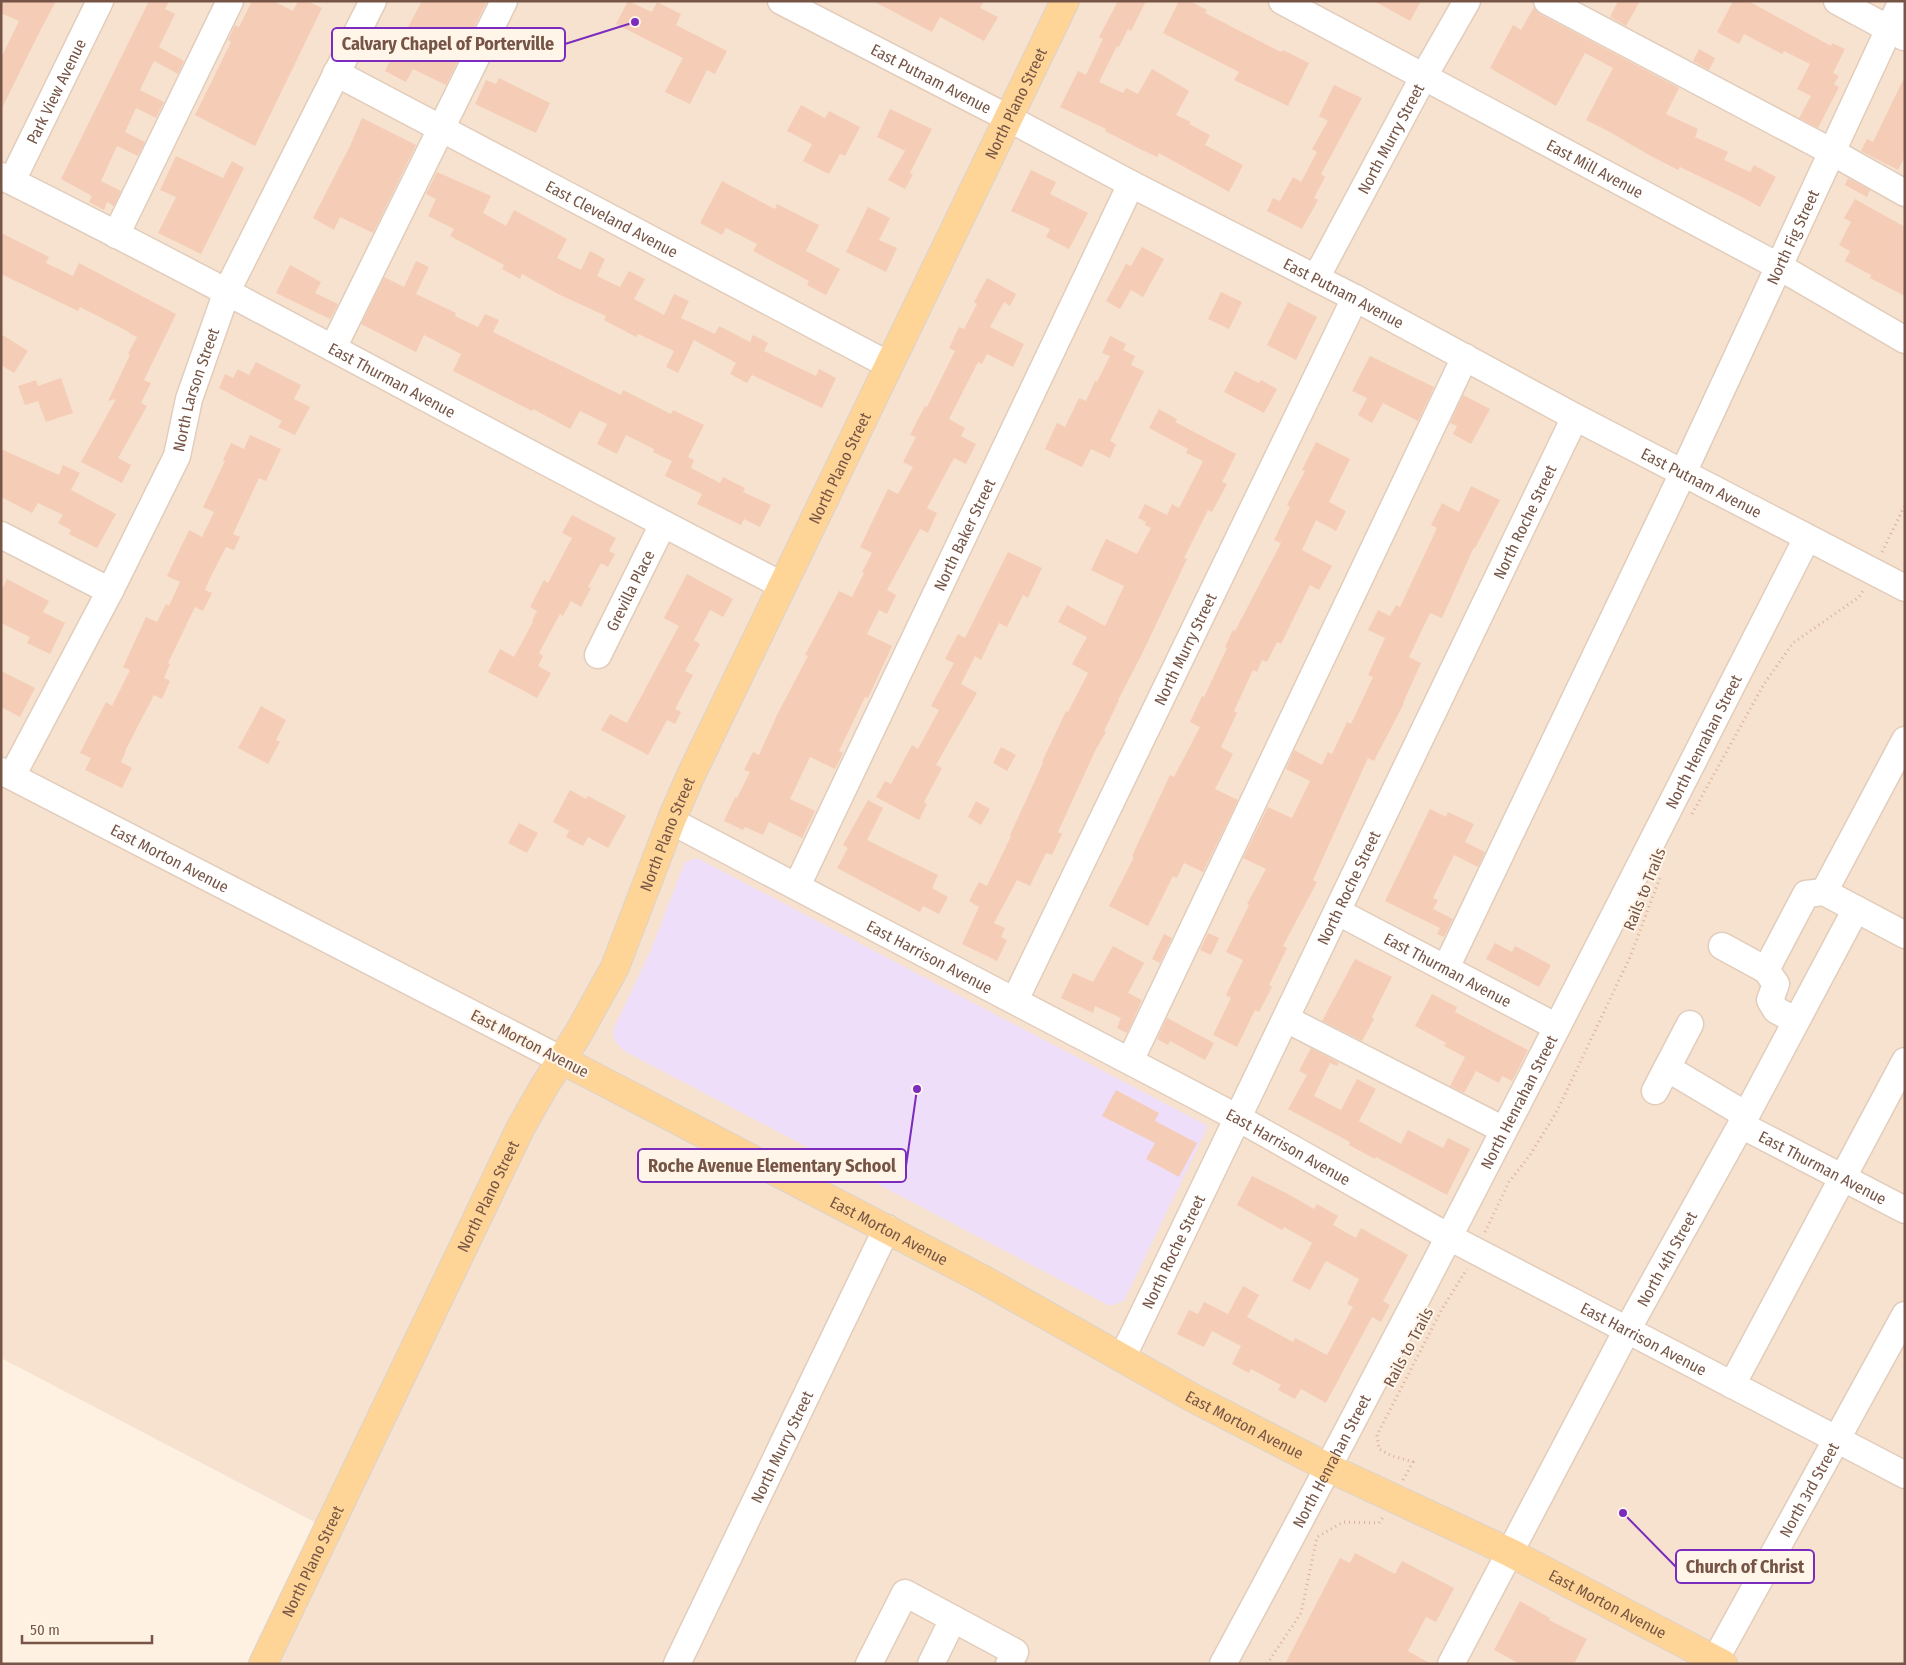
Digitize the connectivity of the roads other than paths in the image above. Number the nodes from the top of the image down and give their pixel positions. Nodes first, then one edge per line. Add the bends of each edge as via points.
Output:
1 (100, 1) edge
2 (230, 1) edge
3 (373, 1) edge
4 (504, 1) edge
5 (780, 1) edge
6 (1065, 1) edge
7 (1282, 1) edge
8 (1467, 1) edge
9 (1547, 1) edge
10 (1837, 1) edge
11 (1902, 1) edge
12 (1897, 32) edge
13 (336, 73) junction
14 (1424, 76) junction
15 (1008, 118) junction
16 (441, 128) junction
17 (1832, 152) junction
18 (7, 178) edge
19 (1131, 184) junction
20 (1905, 193) edge
21 (116, 235) junction
22 (1778, 266) junction
23 (1316, 278) junction
24 (227, 291) junction
25 (1355, 298) junction
26 (1905, 340) edge
27 (333, 348) junction
28 (1465, 357) junction
29 (890, 365) junction
30 (1575, 417) junction
31 (1683, 473) junction
32 (662, 524) junction
33 (1, 535) edge
34 (1807, 538) junction
35 (782, 585) junction
36 (1904, 586) edge
37 (110, 591) junction
38 (598, 655) dead end
39 (1905, 740) edge
40 (6, 773) edge
41 (670, 821) junction
42 (797, 886) junction
43 (1824, 892) junction
44 (1856, 909) junction
45 (1338, 912) junction
46 (1905, 935) edge
47 (1722, 946) dead end
48 (1446, 968) junction
49 (1766, 970) junction
50 (1016, 1000) junction
51 (1286, 1018) junction
52 (1796, 1021) junction
53 (1690, 1024) dead end
54 (1557, 1026) junction
55 (562, 1060) junction
56 (1130, 1061) junction
57 (1905, 1061) edge
58 (1238, 1118) junction
59 (1743, 1120) junction
60 (1504, 1130) junction
61 (1842, 1178) junction
62 (1905, 1210) edge
63 (887, 1228) junction
64 (1449, 1237) junction
65 (1905, 1315) edge
66 (1626, 1330) junction
67 (1122, 1358) junction
68 (1732, 1385) junction
69 (1836, 1440) junction
70 (1329, 1468) junction
71 (1905, 1475) edge
72 (1509, 1552) junction
73 (954, 1619) junction
74 (1717, 1662) edge
75 (263, 1664) edge
76 (677, 1664) edge
77 (869, 1664) edge
78 (931, 1664) edge
79 (1009, 1664) edge
80 (1223, 1664) edge
81 (1451, 1664) edge

1 - 18 street, Park View Avenue
2 - 21 street
3 - 13 street, North Larson Street
4 - 16 street
5 - 15 street, East Putnam Avenue
6 - 15 main road, North Plano Street
7 - 14 street, East Mill Avenue
8 - 14 street, North Murry Street
9 - 17 street
10 - 12 street
11 - 12 street, North Fig Street
12 - 17 street, North Fig Street
13 - 16 street, East Cleveland Avenue
13 - 24 street, North Larson Street
14 - 22 street, East Mill Avenue
14 - 23 street, North Murry Street
15 - 19 street, East Putnam Avenue
15 - 29 main road, North Plano Street
16 - 27 street
16 - 29 street, East Cleveland Avenue
17 - 20 street
17 - 22 street, North Fig Street
18 - 21 street, East Thurman Avenue
19 - 23 street, East Putnam Avenue
19 - 42 street, North Baker Street
21 - 24 street, East Thurman Avenue
22 - 26 street, East Mill Avenue
22 - 31 street, North Fig Street
23 - 25 street, East Putnam Avenue
24 - 27 street, East Thurman Avenue
24 - 37 street, North Larson Street via 189,399 176,456
25 - 28 street, East Putnam Avenue
25 - 50 street, North Murry Street
27 - 32 street, East Thurman Avenue
28 - 30 street, East Putnam Avenue
28 - 56 street
29 - 35 main road, North Plano Street
30 - 31 street, East Putnam Avenue
30 - 45 street, North Roche Street
31 - 34 street, East Putnam Avenue
31 - 48 street, North Fig Street
32 - 35 street, East Thurman Avenue
32 - 38 street, Grevilla Place
33 - 37 street
34 - 36 street, East Putnam Avenue
34 - 54 street, North Henrahan Street
35 - 41 main road, North Plano Street
37 - 40 street, North Larson Street
39 - 43 street
40 - 55 street, East Morton Avenue
41 - 42 street, East Harrison Avenue
41 - 55 main road, North Plano Street via 615,968
42 - 50 street, East Harrison Avenue
43 - 44 street
43 - 49 street via 1806,894
44 - 46 street
44 - 52 street, North 4th Street
45 - 48 street, East Thurman Avenue
45 - 51 street, North Roche Street
47 - 49 street
48 - 54 street, East Thurman Avenue
49 - 52 street via 1776,984 1770,1000 1772,1006
50 - 56 street, East Harrison Avenue
51 - 58 street, North Roche Street
51 - 60 street
52 - 59 street, North 4th Street
53 - 59 street, East Thurman Avenue via 1661,1079
54 - 60 street, North Henrahan Street
55 - 63 main road, East Morton Avenue
55 - 75 main road, North Plano Street via 521,1127
56 - 58 street, East Harrison Avenue
57 - 61 street
58 - 64 street, East Harrison Avenue
58 - 67 street, North Roche Street
59 - 61 street, East Thurman Avenue
59 - 66 street, North 4th Street
60 - 64 street, North Henrahan Street
61 - 62 street, East Thurman Avenue
61 - 68 street
63 - 67 main road, East Morton Avenue
63 - 76 street, North Murry Street
64 - 66 street, East Harrison Avenue
64 - 70 street, North Henrahan Street
65 - 69 street, North 3rd Street
66 - 68 street, East Harrison Avenue
66 - 72 street, North 4th Street
67 - 70 main road, East Morton Avenue
68 - 69 street, East Harrison Avenue
69 - 71 street, East Harrison Avenue
69 - 74 street, North 3rd Street
70 - 72 main road, East Morton Avenue
70 - 80 street, North Henrahan Street
72 - 74 main road, East Morton Avenue
72 - 81 street, North 4th Street
73 - 77 street via 906,1593
73 - 78 street
73 - 79 street via 1015,1652

